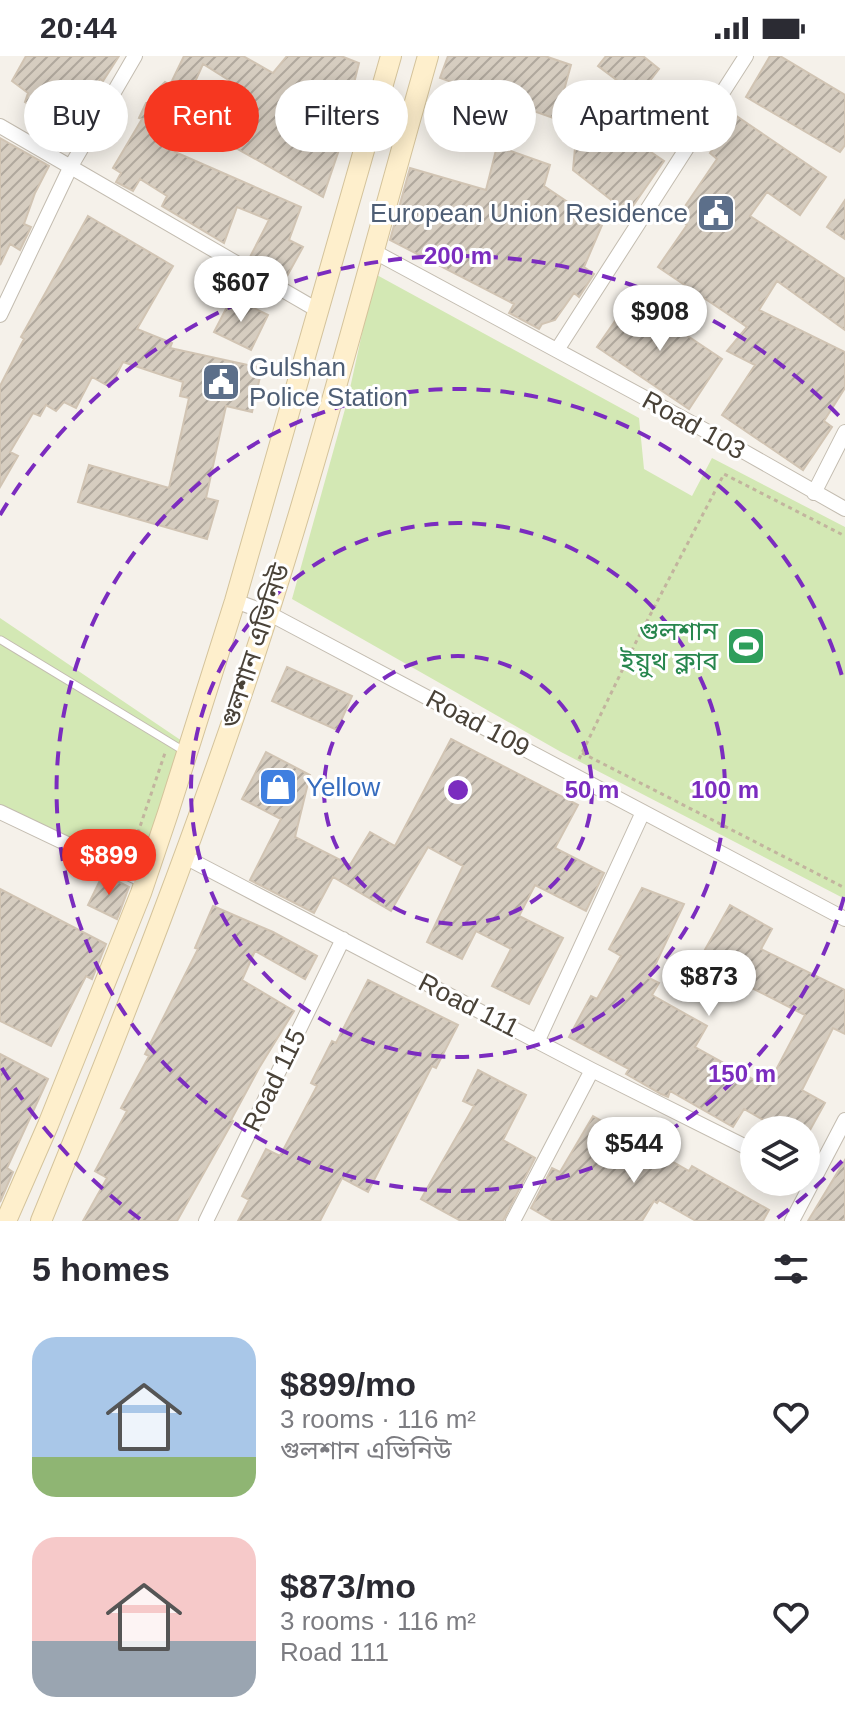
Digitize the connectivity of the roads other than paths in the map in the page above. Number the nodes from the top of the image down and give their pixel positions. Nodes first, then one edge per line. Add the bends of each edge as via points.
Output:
1 (135, 56) edge
2 (391, 56) edge
3 (428, 56) edge
4 (746, 56) edge
5 (0, 126) edge
6 (71, 166) junction
7 (373, 251) junction
8 (319, 311) junction
9 (0, 315) edge
10 (557, 350) junction
11 (845, 432) edge
12 (814, 493) junction
13 (845, 509) edge
14 (235, 601) junction
15 (268, 613) junction
16 (1, 640) edge
17 (177, 747) junction
18 (0, 812) edge
19 (643, 812) junction
20 (185, 857) junction
21 (145, 881) junction
22 (845, 919) edge
23 (343, 939) junction
24 (538, 1040) junction
25 (592, 1070) junction
26 (845, 1120) edge
27 (740, 1144) edge
28 (820, 1160) edge
29 (802, 1196) edge
30 (6, 1221) edge
31 (41, 1221) edge
32 (206, 1221) edge
33 (513, 1221) edge
34 (792, 1221) edge

1 - 6 street
2 - 8 main road, গুলশান এভিনিউ
3 - 7 main road, গুলশান এভিনিউ
4 - 10 street
5 - 6 street
6 - 8 street
6 - 9 street
7 - 10 street, Road 103
7 - 15 main road, গুলশান এভিনিউ
8 - 14 main road, গুলশান এভিনিউ
10 - 12 street, Road 103
11 - 12 street
12 - 13 street, Road 103
14 - 15 street, Road 109
14 - 17 main road, গুলশান এভিনিউ
15 - 19 street, Road 109
15 - 20 main road, গুলশান এভিনিউ
16 - 17 lane
17 - 21 main road, গুলশান এভিনিউ
18 - 21 street
19 - 22 street, Road 109
19 - 24 street
20 - 23 street, Road 111
20 - 31 main road, গুলশান এভিনিউ
21 - 30 main road, গুলশান এভিনিউ
23 - 24 street, Road 111
23 - 32 street, Road 115
24 - 25 street, Road 111
25 - 27 street, Road 111
25 - 33 street
26 - 28 street
29 - 34 street

